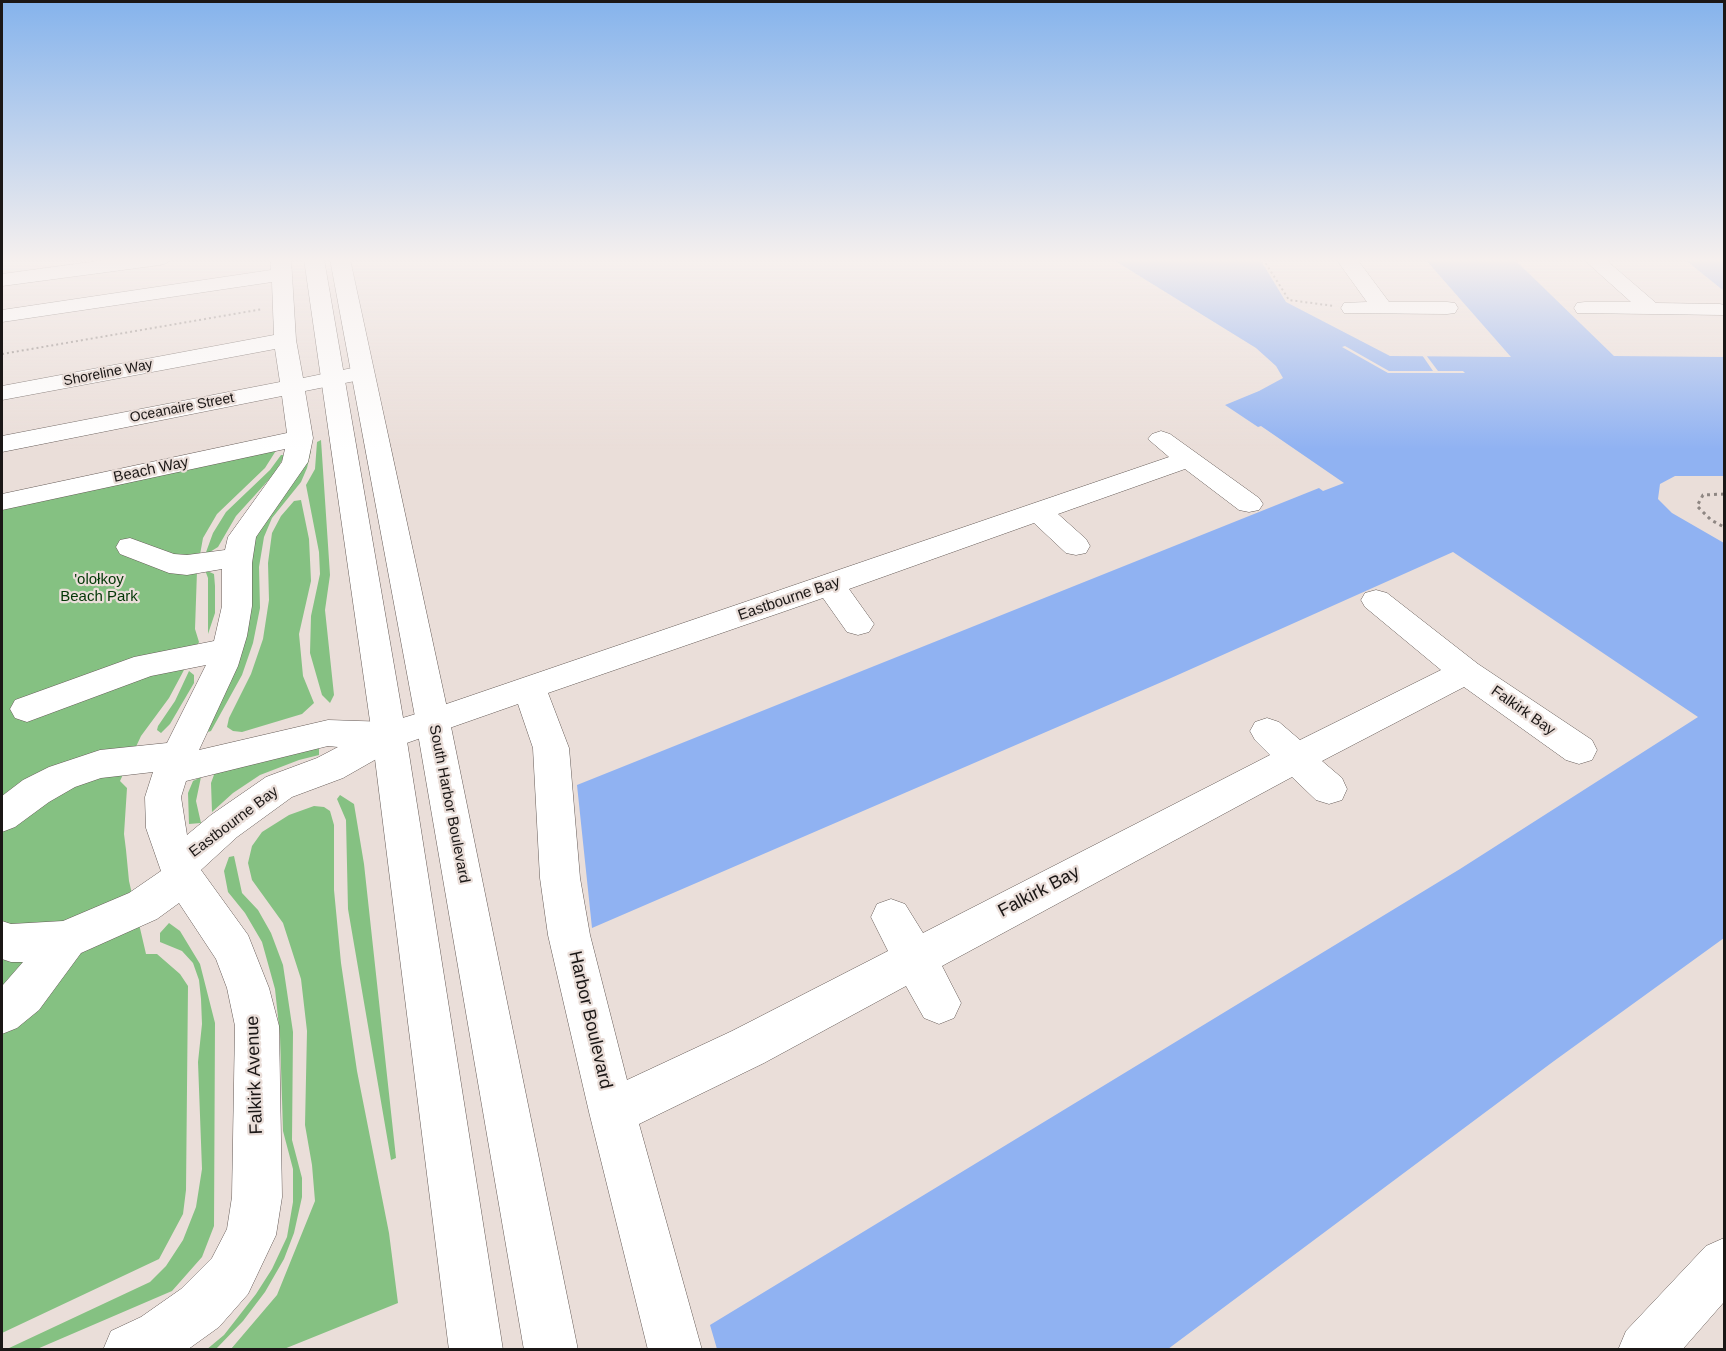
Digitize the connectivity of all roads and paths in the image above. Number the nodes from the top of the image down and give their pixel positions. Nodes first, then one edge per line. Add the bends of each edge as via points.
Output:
1 (186, 322) edge
2 (284, 322) edge
3 (332, 322) edge
4 (344, 322) edge
5 (285, 340) junction
6 (2, 354) edge
7 (347, 375) junction
8 (292, 386) junction
9 (2, 393) edge
10 (300, 438) junction
11 (1161, 439) dead end
12 (2, 444) edge
13 (1188, 459) junction
14 (1725, 494) edge
15 (2, 502) edge
16 (1249, 504) dead end
17 (1038, 512) junction
18 (1725, 527) edge
19 (1076, 546) dead end
20 (130, 547) dead end
21 (238, 557) junction
22 (830, 585) junction
23 (1377, 600) dead end
24 (858, 624) dead end
25 (227, 650) junction
26 (1466, 672) junction
27 (529, 687) junction
28 (27, 708) dead end
29 (433, 722) junction
30 (1267, 731) dead end
31 (389, 735) junction
32 (1579, 750) dead end
33 (1296, 758) junction
34 (175, 763) junction
35 (1329, 789) dead end
36 (2, 816) edge
37 (181, 871) junction
38 (891, 917) dead end
39 (2, 940) edge
40 (66, 940) junction
41 (915, 957) junction
42 (939, 1004) dead end
43 (2, 1012) edge
44 (612, 1112) junction
45 (1725, 1264) edge
46 (130, 1350) edge
47 (476, 1350) edge
48 (551, 1350) edge
49 (675, 1350) edge
50 (1645, 1350) edge

1 - 6 path
2 - 5 street
3 - 7 street, South Harbor Boulevard
4 - 7 street, South Harbor Boulevard
5 - 8 street
5 - 9 street, Shoreline Way
7 - 8 street, Oceanaire Street
7 - 29 street, South Harbor Boulevard
7 - 31 street, South Harbor Boulevard
8 - 10 street
8 - 12 street, Oceanaire Street
10 - 15 street, Beach Way
10 - 21 street, Falkirk Avenue via 295,462 242,537
11 - 13 street
13 - 16 street
13 - 17 street, Eastbourne Bay
14 - 18 path via 1703,495 1697,506
17 - 19 street
17 - 22 street, Eastbourne Bay
20 - 21 street via 170,563 187,565
21 - 25 street, Falkirk Avenue via 237,606
22 - 24 street
22 - 27 street, Eastbourne Bay
23 - 26 street, Falkirk Bay
25 - 28 street via 146,665
25 - 34 street, Falkirk Avenue
26 - 32 street, Falkirk Bay
26 - 33 street, Falkirk Bay
27 - 29 street, Eastbourne Bay
27 - 44 street, Harbor Boulevard via 551,748 560,878 569,935
29 - 31 street, Eastbourne Bay
29 - 48 street, South Harbor Boulevard
30 - 33 street
31 - 34 street, Eastbourne Bay via 328,733 215,761
31 - 37 street, Eastbourne Bay via 330,768 279,787 224,826
31 - 47 street, South Harbor Boulevard
33 - 35 street
33 - 41 street, Falkirk Bay
34 - 36 street, Eastbourne Bay via 137,759 100,764 36,790
34 - 37 street, Falkirk Avenue via 163,797 165,828
37 - 40 street, Eastbourne Bay via 142,906
37 - 46 street, Falkirk Avenue via 233,949 257,1026 257,1197 251,1235 230,1276 200,1308 160,1336
38 - 41 street
39 - 40 street
40 - 43 street via 24,995
41 - 42 street
41 - 44 street, Falkirk Bay via 748,1047
44 - 49 street, Harbor Boulevard
45 - 50 street

